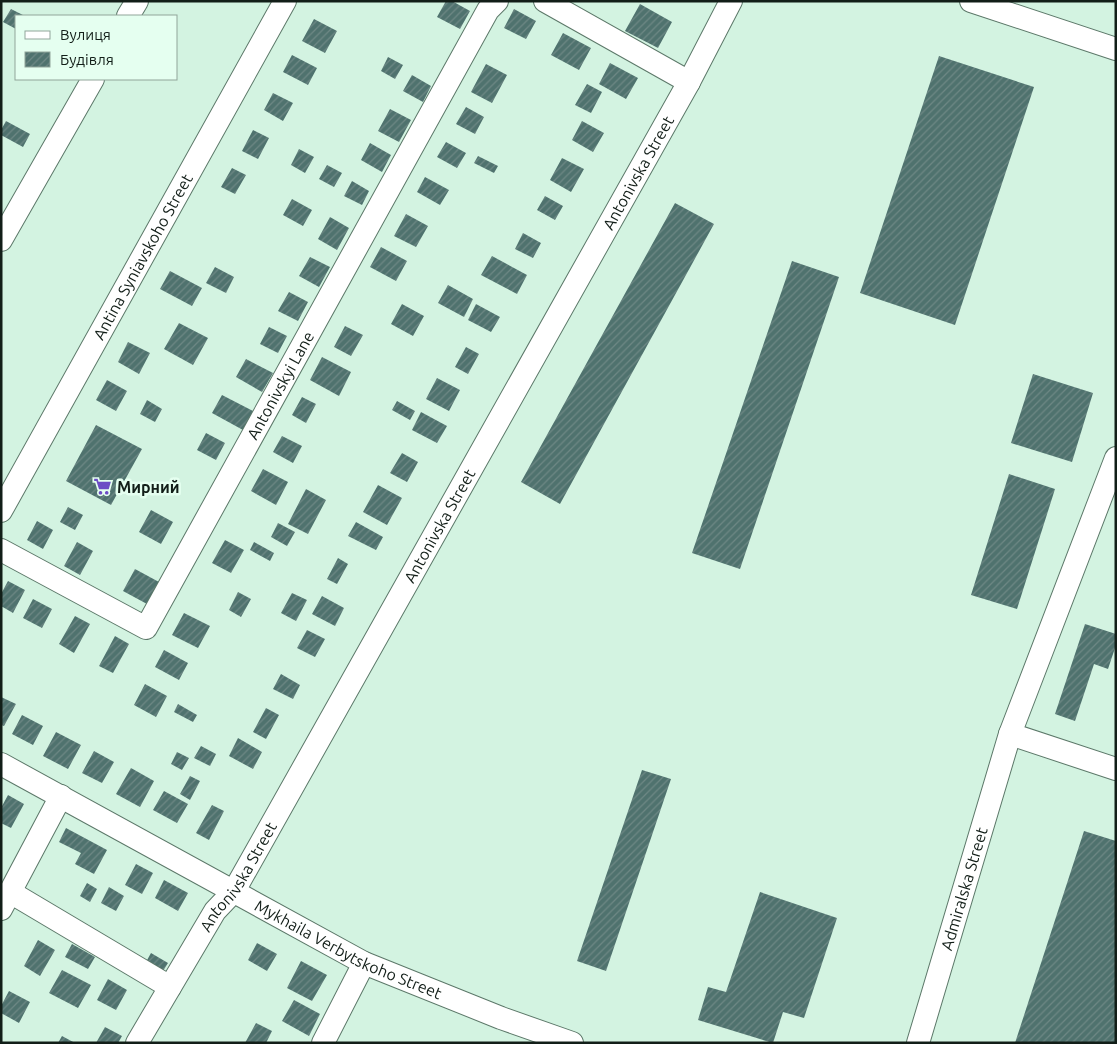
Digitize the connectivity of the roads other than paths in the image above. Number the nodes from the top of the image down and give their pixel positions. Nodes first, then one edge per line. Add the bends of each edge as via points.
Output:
1 (137, 1) edge
2 (285, 1) edge
3 (497, 1) edge
4 (545, 1) edge
5 (731, 1) edge
6 (971, 1) edge
7 (129, 15) edge
8 (1116, 49) edge
9 (92, 80) edge
10 (689, 82) junction
11 (1, 240) edge
12 (1116, 458) edge
13 (1, 511) edge
14 (1, 550) edge
15 (1010, 734) junction
16 (1, 764) edge
17 (1116, 769) edge
18 (61, 796) junction
19 (234, 891) junction
20 (6, 901) edge
21 (364, 963) junction
22 (170, 987) junction
23 (137, 1043) edge
24 (323, 1043) edge
25 (572, 1043) edge
26 (918, 1043) edge

1 - 7 street
2 - 13 street, Antina Syniavskoho Street
3 - 14 street, Antonivskyi Lane via 488,10 146,628
4 - 10 street
5 - 10 street, Antonivska Street
6 - 8 street
9 - 11 street
10 - 19 street, Antonivska Street
12 - 15 street, Admiralska Street
15 - 17 street
15 - 26 street, Admiralska Street
16 - 18 street, Mykhaila Verbytskoho Street
18 - 19 street, Mykhaila Verbytskoho Street
18 - 20 street
19 - 21 street, Mykhaila Verbytskoho Street
19 - 22 street, Antonivska Street via 215,912
20 - 22 street
21 - 24 street
21 - 25 street, Mykhaila Verbytskoho Street
22 - 23 street, Antonivska Street

